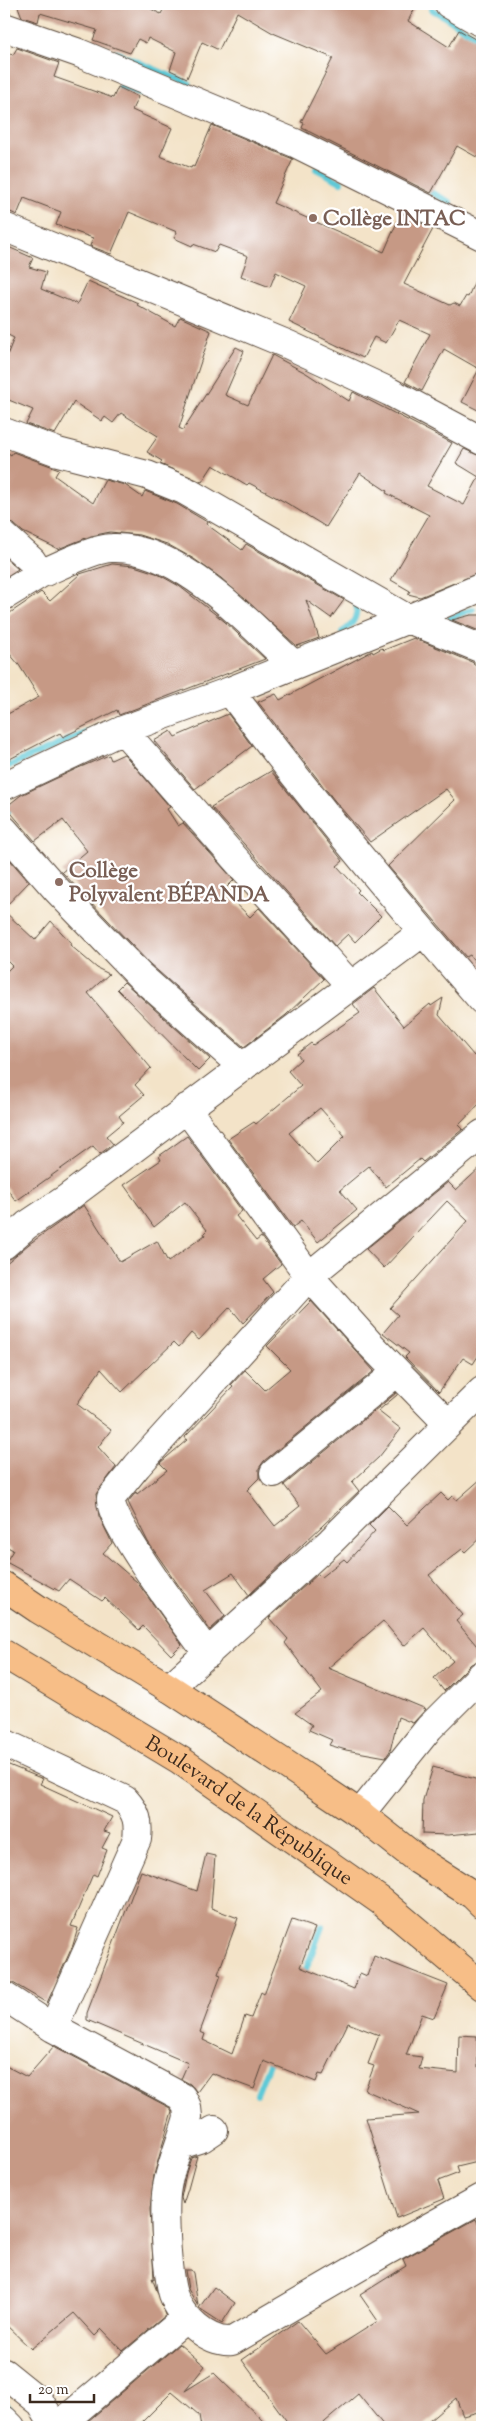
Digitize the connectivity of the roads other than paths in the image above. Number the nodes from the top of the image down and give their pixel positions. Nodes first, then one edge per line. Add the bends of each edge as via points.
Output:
1 (449, 4) edge
2 (482, 23) edge
3 (4, 27) edge
4 (4, 227) edge
5 (482, 236) edge
6 (4, 432) edge
7 (482, 441) edge
8 (4, 536) edge
9 (40, 574) junction
10 (482, 587) edge
11 (4, 596) edge
12 (408, 619) junction
13 (482, 649) edge
14 (294, 666) junction
15 (230, 691) junction
16 (123, 730) junction
17 (4, 786) edge
18 (4, 830) edge
19 (423, 932) junction
20 (351, 986) junction
21 (482, 1000) edge
22 (243, 1067) junction
23 (186, 1108) junction
24 (482, 1134) edge
25 (7, 1235) edge
26 (309, 1276) junction
27 (397, 1372) junction
28 (482, 1391) edge
29 (448, 1424) junction
30 (274, 1473) dead end
31 (4, 1586) edge
32 (4, 1654) edge
33 (208, 1654) junction
34 (482, 1675) edge
35 (169, 1688) junction
36 (4, 1743) edge
37 (360, 1814) junction
38 (479, 1895) edge
39 (482, 1986) edge
40 (5, 2002) edge
41 (53, 2028) junction
42 (214, 2130) dead end
43 (180, 2145) junction
44 (482, 2198) edge
45 (186, 2318) junction
46 (4, 2373) edge
47 (4, 2420) edge
48 (11, 2427) edge
49 (56, 2427) edge

1 - 2 street
3 - 5 street via 79,53 296,143
4 - 7 street via 289,345 390,392
6 - 12 street via 58,452 147,474 184,490
8 - 9 street via 32,561
9 - 11 street
9 - 14 street via 109,548 133,548 164,560 198,581
10 - 12 street
12 - 13 street
12 - 14 street
14 - 15 street
15 - 16 street
15 - 19 street
16 - 17 street
16 - 20 street
18 - 22 street via 139,975
19 - 20 street
19 - 21 street
20 - 22 street
22 - 23 street
23 - 25 street via 66,1199
23 - 26 street
24 - 26 street
26 - 27 street
26 - 33 street via 137,1466 110,1502 124,1533
27 - 29 street
27 - 30 street
28 - 29 street
29 - 33 street via 324,1547
31 - 35 main road via 38,1610
32 - 39 main road, Boulevard de la République via 180,1760 381,1900
33 - 35 street
34 - 37 street via 429,1728
35 - 37 main road
36 - 41 street via 125,1800 134,1810 139,1826 137,1839
37 - 38 main road via 418,1860
40 - 41 street
41 - 43 street via 182,2097 188,2116
42 - 43 street
43 - 45 street via 167,2187 167,2247 174,2295
44 - 45 street via 232,2341 213,2339
45 - 49 street
46 - 49 street via 40,2402
47 - 48 street

